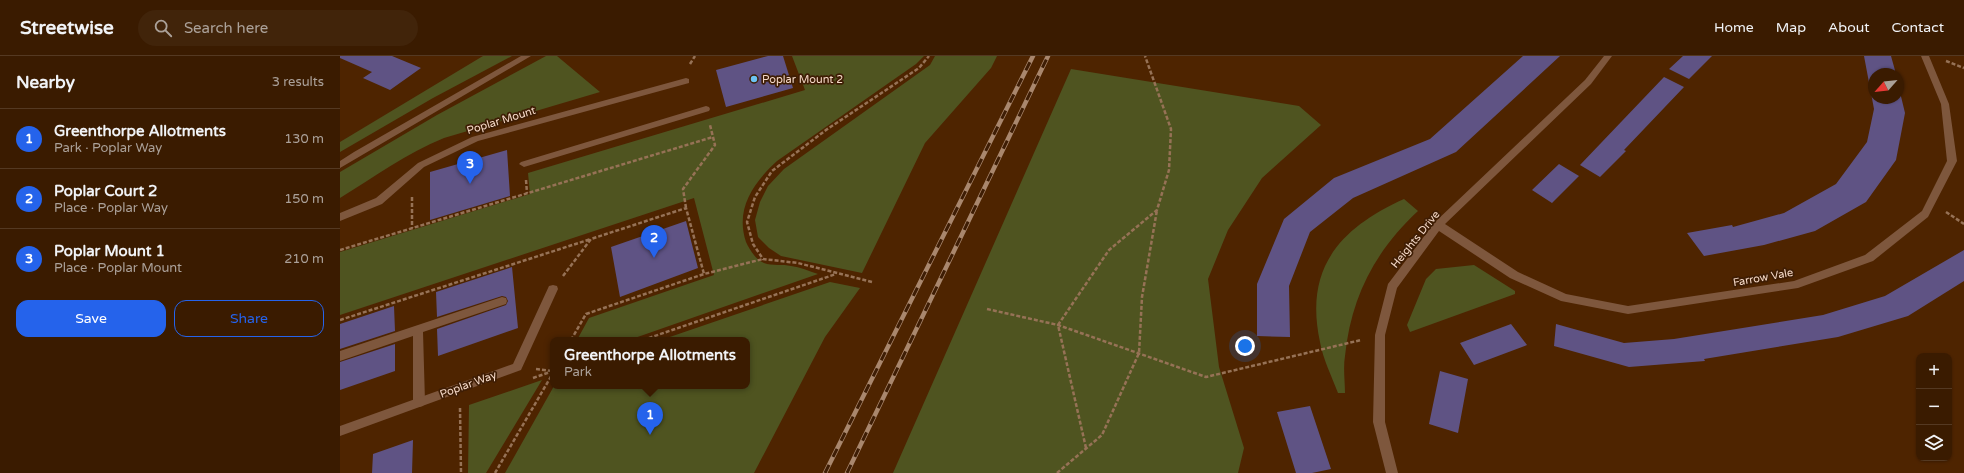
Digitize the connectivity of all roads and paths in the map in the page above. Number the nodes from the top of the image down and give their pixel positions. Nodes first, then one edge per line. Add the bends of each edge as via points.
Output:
1 (527, 56) edge
2 (929, 56) edge
3 (1145, 56) edge
4 (1608, 56) edge
5 (1925, 56) edge
6 (686, 81) dead end
7 (706, 109) dead end
8 (524, 164) dead end
9 (340, 165) edge
10 (413, 172) junction
11 (686, 208) junction
12 (1157, 210) junction
13 (340, 217) edge
14 (1438, 225) junction
15 (412, 228) junction
16 (591, 239) junction
17 (340, 250) edge
18 (764, 259) junction
19 (704, 274) junction
20 (837, 274) junction
21 (872, 282) dead end
22 (553, 289) joint
23 (502, 301) dead end
24 (986, 309) dead end
25 (340, 320) edge
26 (1058, 325) junction
27 (418, 329) junction
28 (1380, 335) junction
29 (573, 337) edge
30 (653, 337) edge
31 (1138, 353) junction
32 (340, 356) edge
33 (550, 378) edge
34 (459, 388) junction
35 (419, 402) junction
36 (340, 431) edge
37 (1086, 448) junction
38 (461, 473) edge
39 (495, 473) edge
40 (1057, 473) edge
41 (1392, 473) edge

1 - 9 street
2 - 18 path via 919,68 826,130 772,171 755,197 747,222 753,244
3 - 12 path via 1171,129 1169,170
4 - 14 street, Heights Drive via 1588,82
5 - 14 street, Farrow Vale via 1945,104 1952,161 1925,214 1869,258 1794,285 1628,310 1565,298 1514,275
6 - 10 street, Poplar Mount via 475,139 421,165
7 - 8 street
10 - 13 street, Poplar Mount via 379,201
10 - 15 path
11 - 15 path via 683,189 715,145 713,137
11 - 16 path
11 - 19 path
12 - 26 path via 1110,250
12 - 31 path via 1142,298
14 - 28 street, Heights Drive via 1392,288
15 - 17 path
16 - 22 path
16 - 25 path
18 - 19 path
18 - 20 path via 798,262
19 - 29 path via 586,314
20 - 21 path
20 - 30 path
22 - 34 street, Poplar Way via 517,367
23 - 27 street
24 - 26 path
26 - 31 path
26 - 37 path
27 - 32 street
27 - 35 street
28 - 31 path via 1206,377
28 - 41 street, Heights Drive via 1379,422
31 - 37 path via 1102,435
33 - 39 path
34 - 35 street, Poplar Way
34 - 38 path
35 - 36 street, Poplar Way
37 - 40 path

